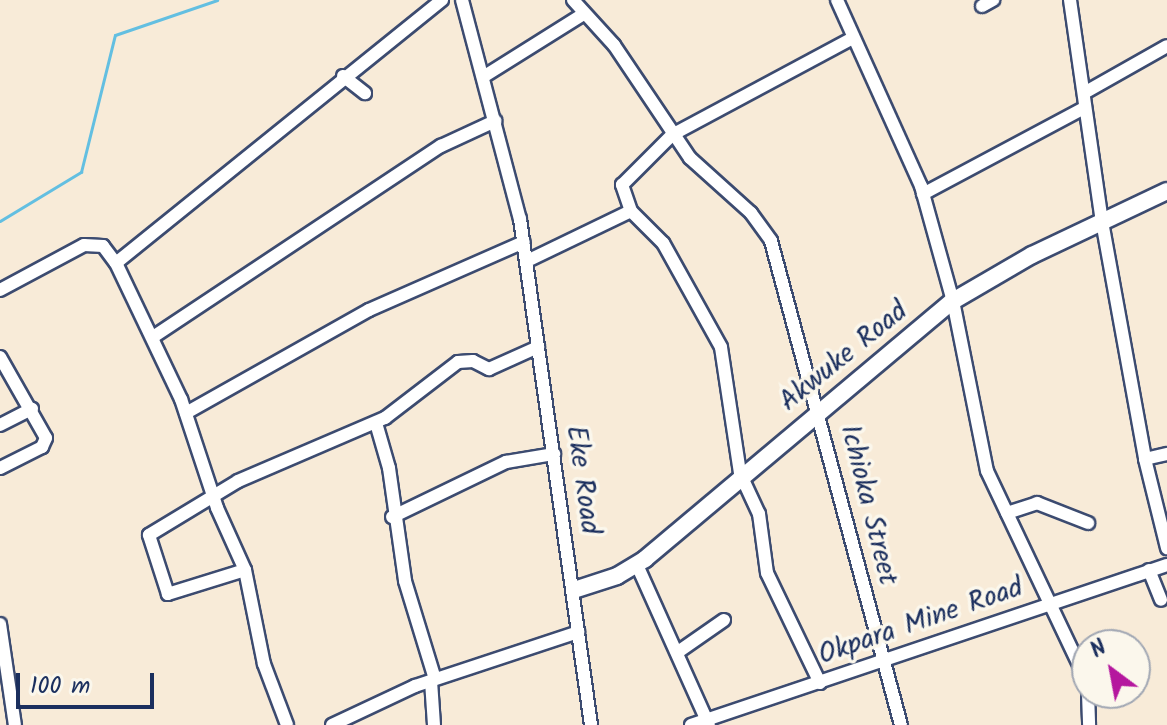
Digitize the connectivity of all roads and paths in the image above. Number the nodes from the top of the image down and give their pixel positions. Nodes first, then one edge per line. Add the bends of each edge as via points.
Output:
1 (442, 0) edge
2 (462, 0) edge
3 (573, 0) edge
4 (837, 0) edge
5 (1070, 0) edge
6 (582, 15) junction
7 (853, 38) junction
8 (1167, 46) edge
9 (343, 76) junction
10 (483, 77) junction
11 (365, 93) dead end
12 (1084, 93) junction
13 (1084, 108) junction
14 (495, 121) junction
15 (672, 135) junction
16 (1167, 191) edge
17 (923, 194) junction
18 (631, 211) junction
19 (1103, 225) junction
20 (524, 242) junction
21 (527, 261) junction
22 (116, 263) junction
23 (0, 290) edge
24 (953, 301) junction
25 (153, 337) junction
26 (538, 347) junction
27 (0, 357) edge
28 (32, 409) junction
29 (819, 410) junction
30 (186, 413) junction
31 (376, 423) junction
32 (0, 425) edge
33 (554, 454) junction
34 (1167, 454) edge
35 (1145, 459) junction
36 (0, 468) edge
37 (742, 477) junction
38 (213, 497) junction
39 (1007, 513) junction
40 (392, 517) junction
41 (1088, 523) dead end
42 (1167, 548) edge
43 (637, 565) junction
44 (1167, 565) edge
45 (245, 570) junction
46 (1149, 570) junction
47 (574, 590) junction
48 (1161, 600) dead end
49 (1052, 602) junction
50 (724, 620) dead end
51 (0, 624) edge
52 (578, 632) junction
53 (1071, 645) edge
54 (678, 652) junction
55 (881, 659) junction
56 (433, 680) junction
57 (820, 683) junction
58 (707, 722) edge
59 (15, 725) edge
60 (287, 725) edge
61 (332, 725) edge
62 (434, 725) edge
63 (591, 725) edge
64 (691, 725) edge
65 (901, 725) edge

1 - 9 street
2 - 10 street, Eke Road
3 - 6 street, Ichioka Street
4 - 7 street
5 - 12 street
6 - 10 street
6 - 15 street, Ichioka Street via 614,45
7 - 15 street
7 - 17 street via 880,87
8 - 12 street
9 - 11 street
9 - 22 street
10 - 14 street, Eke Road
12 - 13 street
13 - 17 street
13 - 19 street
14 - 20 street, Eke Road
14 - 25 street via 441,146
15 - 18 street via 623,180
15 - 29 street, Ichioka Street via 708,178 751,213 771,241
16 - 19 main road, Akwuke Road
17 - 24 street
18 - 21 street
18 - 37 street via 663,243 721,347
19 - 24 main road, Akwuke Road via 1042,250
19 - 35 street
20 - 21 street, Eke Road
20 - 30 street via 382,304
21 - 26 street, Eke Road
22 - 23 street via 103,246 84,245
22 - 25 street
24 - 29 main road, Akwuke Road
24 - 39 street via 984,464
25 - 30 street
26 - 31 street via 489,369 473,361 458,362
26 - 33 street, Eke Road
27 - 28 street
28 - 32 street
28 - 36 street via 46,441
29 - 37 main road, Akwuke Road
29 - 55 street, Ichioka Street
30 - 38 street
31 - 38 street
31 - 40 street via 389,468
33 - 40 street via 506,462
33 - 47 street, Eke Road
34 - 35 street
35 - 42 street
37 - 43 main road, Akwuke Road
37 - 57 street via 759,514 763,559 774,593
38 - 45 street
38 - 45 street via 149,535 163,590 176,596
39 - 41 street via 1037,503
39 - 49 street
40 - 56 street
43 - 47 main road, Akwuke Road
43 - 54 street
44 - 46 street, Okpara Mine Road
45 - 60 street via 264,664
46 - 48 street
46 - 49 street, Okpara Mine Road
47 - 52 street, Eke Road
49 - 53 street
49 - 55 street, Okpara Mine Road
50 - 54 street
51 - 59 street
52 - 56 street
52 - 63 street, Eke Road
54 - 58 street
55 - 57 street, Okpara Mine Road
55 - 65 street, Ichioka Street
56 - 61 street
56 - 62 street
57 - 58 street, Okpara Mine Road
58 - 64 street, Okpara Mine Road

